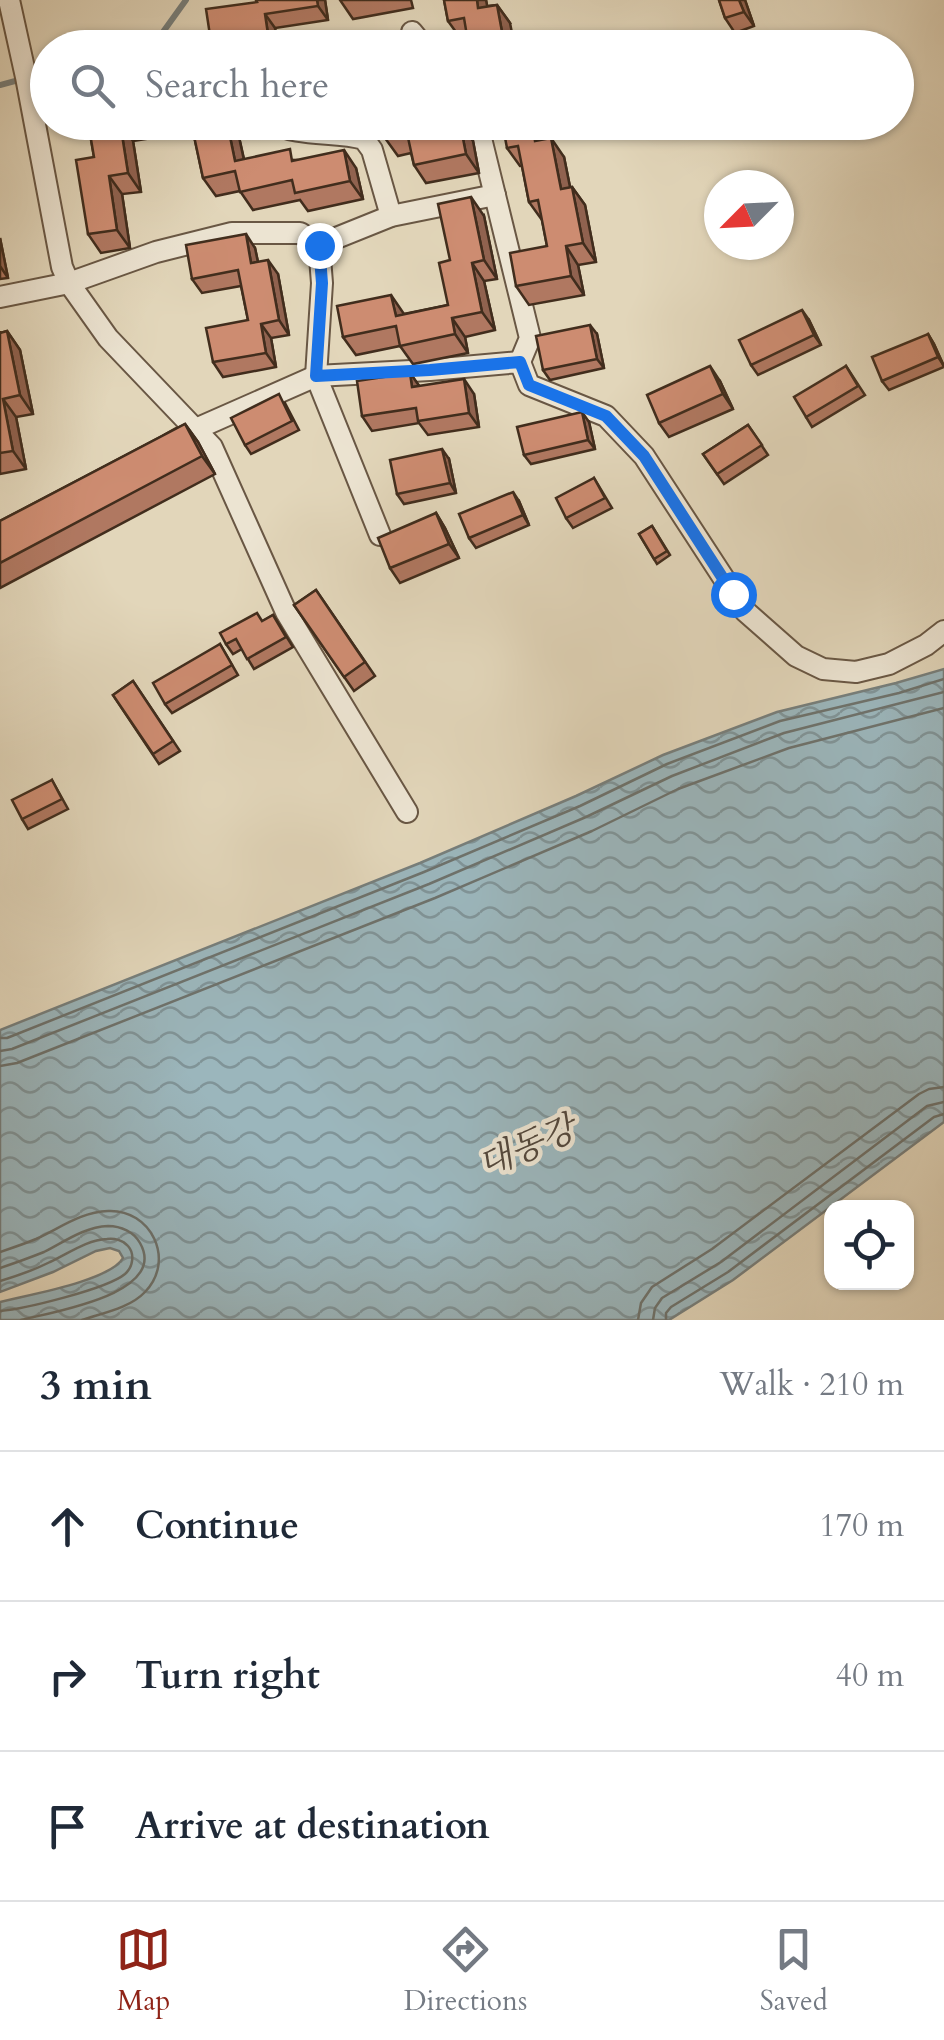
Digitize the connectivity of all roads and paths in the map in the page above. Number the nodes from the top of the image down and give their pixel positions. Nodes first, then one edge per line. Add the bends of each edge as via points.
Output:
1 (10, 0) edge
2 (30, 98) edge
3 (38, 140) edge
4 (365, 140) edge
5 (482, 140) edge
6 (496, 195) junction
7 (391, 216) junction
8 (319, 245) junction
9 (69, 283) junction
10 (0, 297) edge
11 (520, 362) junction
12 (316, 376) junction
13 (196, 429) junction
14 (146, 456) edge
15 (380, 535) edge
16 (944, 631) edge
17 (407, 812) dead end

1 - 2 street
3 - 9 street
4 - 7 street
5 - 6 street
6 - 7 street
6 - 11 street via 530,338
7 - 8 street
8 - 9 street via 300,233 232,232
8 - 12 street
9 - 10 street
9 - 13 street via 108,338
11 - 12 street
11 - 16 street via 529,385 606,416 632,442 745,611 796,656 822,669 856,672 889,664
12 - 13 street
12 - 15 street
13 - 14 street
13 - 17 street via 212,448 286,612

